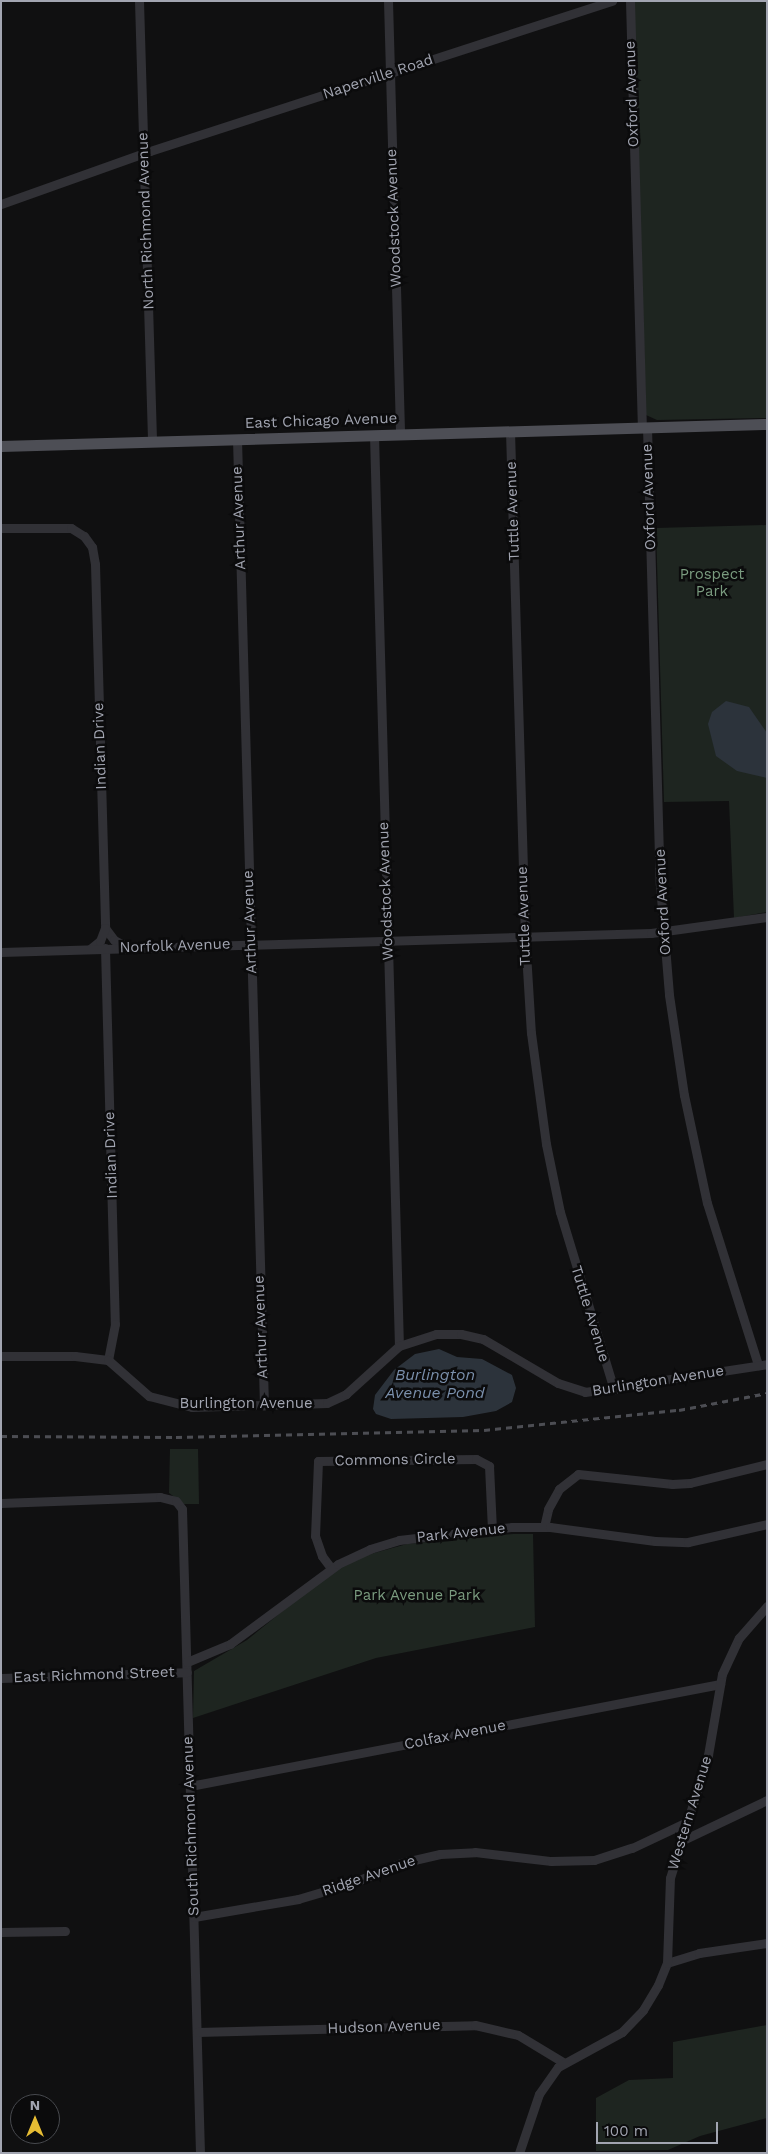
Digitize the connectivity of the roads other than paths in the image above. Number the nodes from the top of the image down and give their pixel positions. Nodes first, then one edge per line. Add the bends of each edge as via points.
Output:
1 (139, 1) edge
2 (388, 1) edge
3 (612, 1) edge
4 (630, 1) edge
5 (390, 73) junction
6 (144, 153) junction
7 (1, 204) edge
8 (767, 424) edge
9 (644, 427) junction
10 (510, 431) junction
11 (400, 434) junction
12 (374, 435) junction
13 (237, 439) junction
14 (152, 441) junction
15 (1, 446) edge
16 (1, 528) edge
17 (767, 917) edge
18 (105, 928) junction
19 (663, 932) junction
20 (525, 936) junction
21 (388, 940) junction
22 (250, 944) junction
23 (128, 947) junction
24 (105, 948) junction
25 (90, 949) junction
26 (1, 952) edge
27 (399, 1346) junction
28 (1, 1356) edge
29 (108, 1360) junction
30 (762, 1364) edge
31 (614, 1390) junction
32 (264, 1406) junction
33 (767, 1464) edge
34 (1, 1503) edge
35 (767, 1524) edge
36 (544, 1526) junction
37 (492, 1529) junction
38 (331, 1568) junction
39 (767, 1606) edge
40 (187, 1667) junction
41 (1, 1678) edge
42 (720, 1684) junction
43 (190, 1786) junction
44 (767, 1800) edge
45 (687, 1822) junction
46 (681, 1841) junction
47 (194, 1917) junction
48 (65, 1931) dead end
49 (1, 1932) edge
50 (767, 1943) edge
51 (667, 1963) junction
52 (197, 2032) junction
53 (563, 2062) junction
54 (200, 2153) edge
55 (519, 2153) edge

1 - 6 street, North Richmond Avenue
2 - 5 street, Woodstock Avenue
3 - 5 street, Naperville Road
4 - 9 street, Oxford Avenue
5 - 6 street, Naperville Road
5 - 11 street, Woodstock Avenue
6 - 7 street, Naperville Road
6 - 14 street, North Richmond Avenue
8 - 9 main road, East Chicago Avenue
9 - 10 main road, East Chicago Avenue
9 - 19 street, Oxford Avenue
10 - 11 main road, East Chicago Avenue
10 - 20 street, Tuttle Avenue
11 - 12 main road, East Chicago Avenue
12 - 13 main road, East Chicago Avenue
12 - 21 street, Woodstock Avenue
13 - 14 main road, East Chicago Avenue
13 - 22 street, Arthur Avenue
14 - 15 main road, East Chicago Avenue
16 - 18 street, Indian Drive via 64,527 84,536 92,547
17 - 19 street, Norfolk Avenue
18 - 23 street via 114,940
18 - 25 street via 100,941
19 - 20 street, Norfolk Avenue
19 - 30 street, Oxford Avenue via 676,1051 694,1150 719,1248
20 - 21 street, Norfolk Avenue
20 - 31 street, Tuttle Avenue via 531,1033 549,1159 574,1266
21 - 22 street, Norfolk Avenue
21 - 27 street, Woodstock Avenue
22 - 23 street, Norfolk Avenue
22 - 32 street, Arthur Avenue
23 - 24 street, Norfolk Avenue
24 - 25 street, Norfolk Avenue
24 - 29 street, Indian Drive via 116,1324
25 - 26 street, Norfolk Avenue
27 - 31 street, Burlington Avenue via 436,1334 469,1335 494,1344 568,1388 585,1392
27 - 32 street, Burlington Avenue via 336,1399 315,1404
28 - 29 street via 75,1356
29 - 32 street, Burlington Avenue via 149,1396 168,1403 192,1407
30 - 31 street, Burlington Avenue
33 - 36 street via 681,1484 578,1474 560,1489 548,1509
34 - 40 street, South Richmond Avenue via 148,1497 176,1501 184,1519
35 - 36 street, Park Avenue via 701,1540 672,1543
36 - 37 street, Park Avenue
37 - 38 street, Park Avenue via 399,1540 363,1551
37 - 38 street, Commons Circle via 489,1466 476,1459 318,1461 315,1536 322,1556
38 - 40 street, Park Avenue via 230,1644
39 - 42 street, Western Avenue via 734,1646
40 - 41 street, East Richmond Street
40 - 43 street, South Richmond Avenue
42 - 43 street, Colfax Avenue
42 - 45 street, Western Avenue via 712,1743
43 - 47 street, South Richmond Avenue
44 - 46 street
45 - 46 street, Western Avenue
45 - 47 street, Ridge Avenue via 600,1859 560,1862 475,1852 440,1854 401,1863 298,1900
46 - 51 street, Western Avenue via 670,1878
47 - 52 street, South Richmond Avenue
48 - 49 street
50 - 51 street via 699,1953
51 - 53 street, Western Avenue via 648,2002 622,2032 602,2045
52 - 53 street, Hudson Avenue via 483,2026 518,2035
52 - 54 street, South Richmond Avenue
53 - 55 street, Western Avenue via 539,2094

